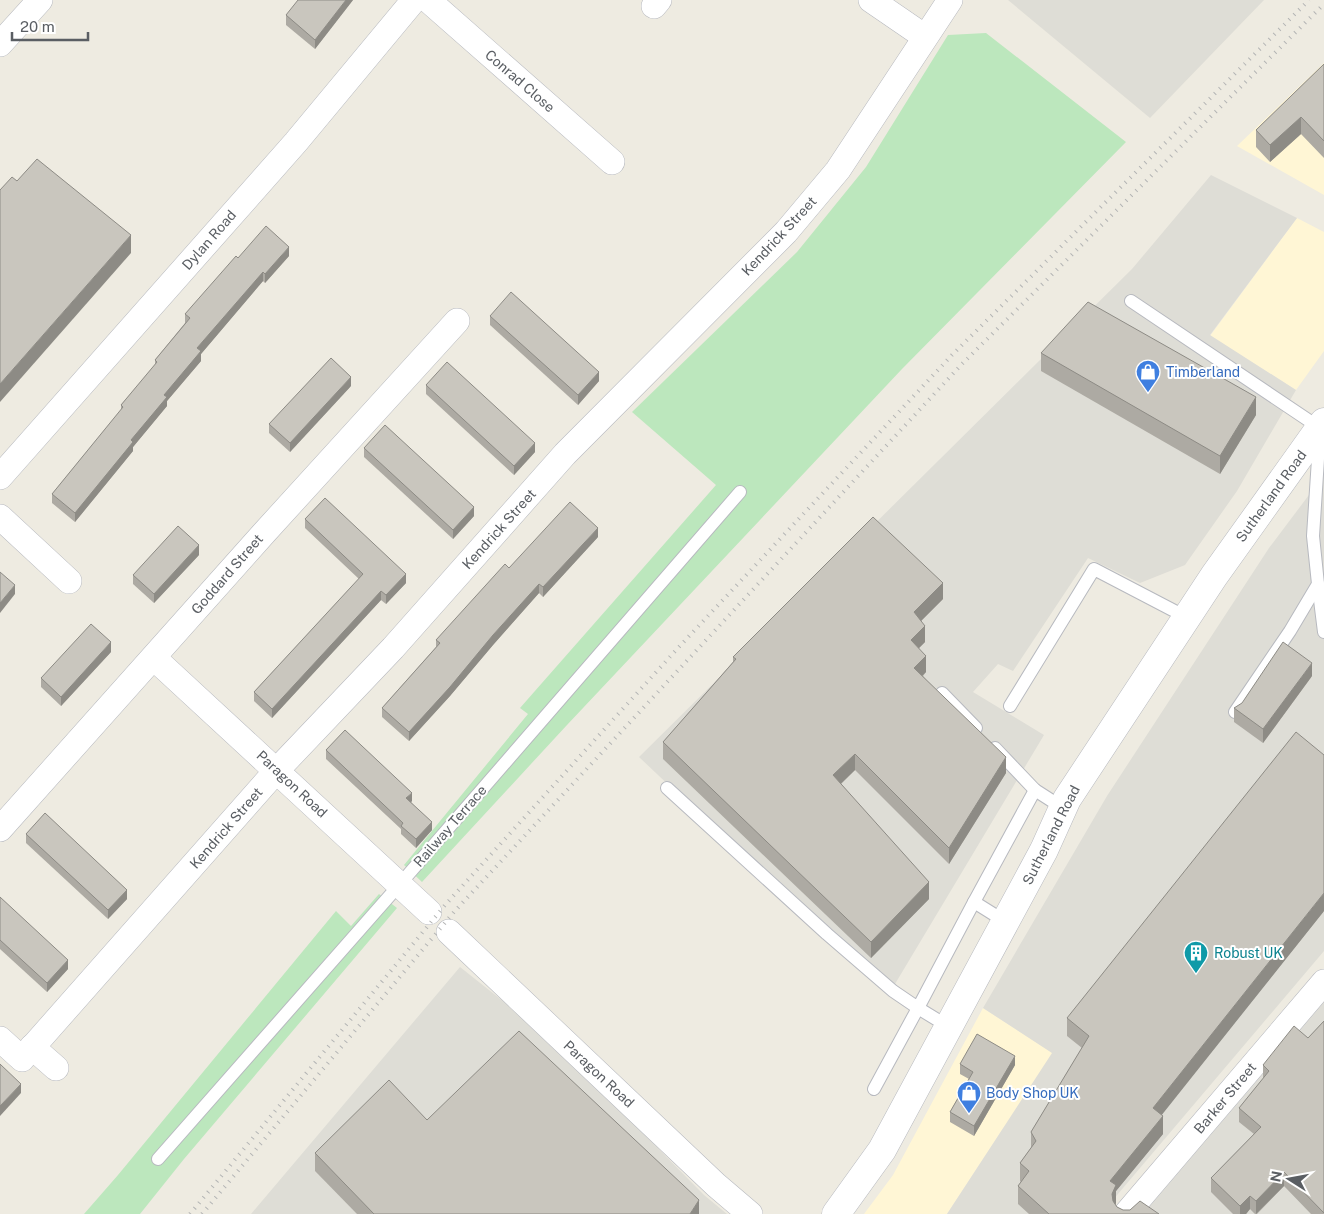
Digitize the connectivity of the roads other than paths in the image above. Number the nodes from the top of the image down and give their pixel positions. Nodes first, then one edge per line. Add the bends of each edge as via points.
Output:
1 (40, 0) edge
2 (414, 0) edge
3 (428, 0) edge
4 (871, 0) edge
5 (950, 0) edge
6 (925, 38) junction
7 (0, 44) edge
8 (612, 162) dead end
9 (1130, 302) dead end
10 (457, 321) dead end
11 (1322, 425) edge
12 (0, 477) edge
13 (740, 492) dead end
14 (0, 517) edge
15 (69, 581) dead end
16 (1318, 584) junction
17 (1186, 617) junction
18 (1324, 632) edge
19 (154, 658) junction
20 (942, 693) edge
21 (1010, 706) dead end
22 (1235, 712) dead end
23 (277, 770) junction
24 (667, 788) dead end
25 (1035, 790) junction
26 (1064, 808) junction
27 (0, 829) edge
28 (400, 884) junction
29 (974, 902) junction
30 (429, 912) dead end
31 (1006, 922) junction
32 (449, 932) dead end
33 (1324, 982) edge
34 (918, 1008) junction
35 (949, 1027) junction
36 (0, 1039) edge
37 (32, 1047) junction
38 (56, 1068) dead end
39 (874, 1089) dead end
40 (158, 1159) dead end
41 (750, 1214) edge
42 (836, 1214) edge
43 (1126, 1214) edge

1 - 7 street
2 - 12 street, Dylan Road via 296,142
3 - 8 street, Conrad Close
4 - 6 street
5 - 6 street, Kendrick Street
6 - 23 street, Kendrick Street via 838,170 786,232 565,454 392,648
9 - 11 lane
10 - 19 street, Goddard Street
11 - 16 lane via 1313,536
11 - 17 street, Sutherland Road
13 - 28 lane, Railway Terrace
14 - 15 street
16 - 18 lane
16 - 22 lane
17 - 21 lane via 1094,569
17 - 26 street, Sutherland Road
19 - 23 street, Paragon Road
19 - 27 street, Goddard Street
20 - 25 lane
23 - 28 street, Paragon Road
23 - 37 street, Kendrick Street
24 - 34 lane via 827,934 893,991
25 - 26 lane
25 - 29 lane
26 - 31 street, Sutherland Road
28 - 30 street, Paragon Road
28 - 40 lane, Railway Terrace
29 - 31 lane
29 - 34 lane
31 - 35 street, Sutherland Road
32 - 41 street, Paragon Road
33 - 43 street, Barker Street
34 - 35 lane
34 - 39 lane
35 - 42 street, Sutherland Road via 882,1150
36 - 37 street, Kendrick Street via 22,1059
37 - 38 street

